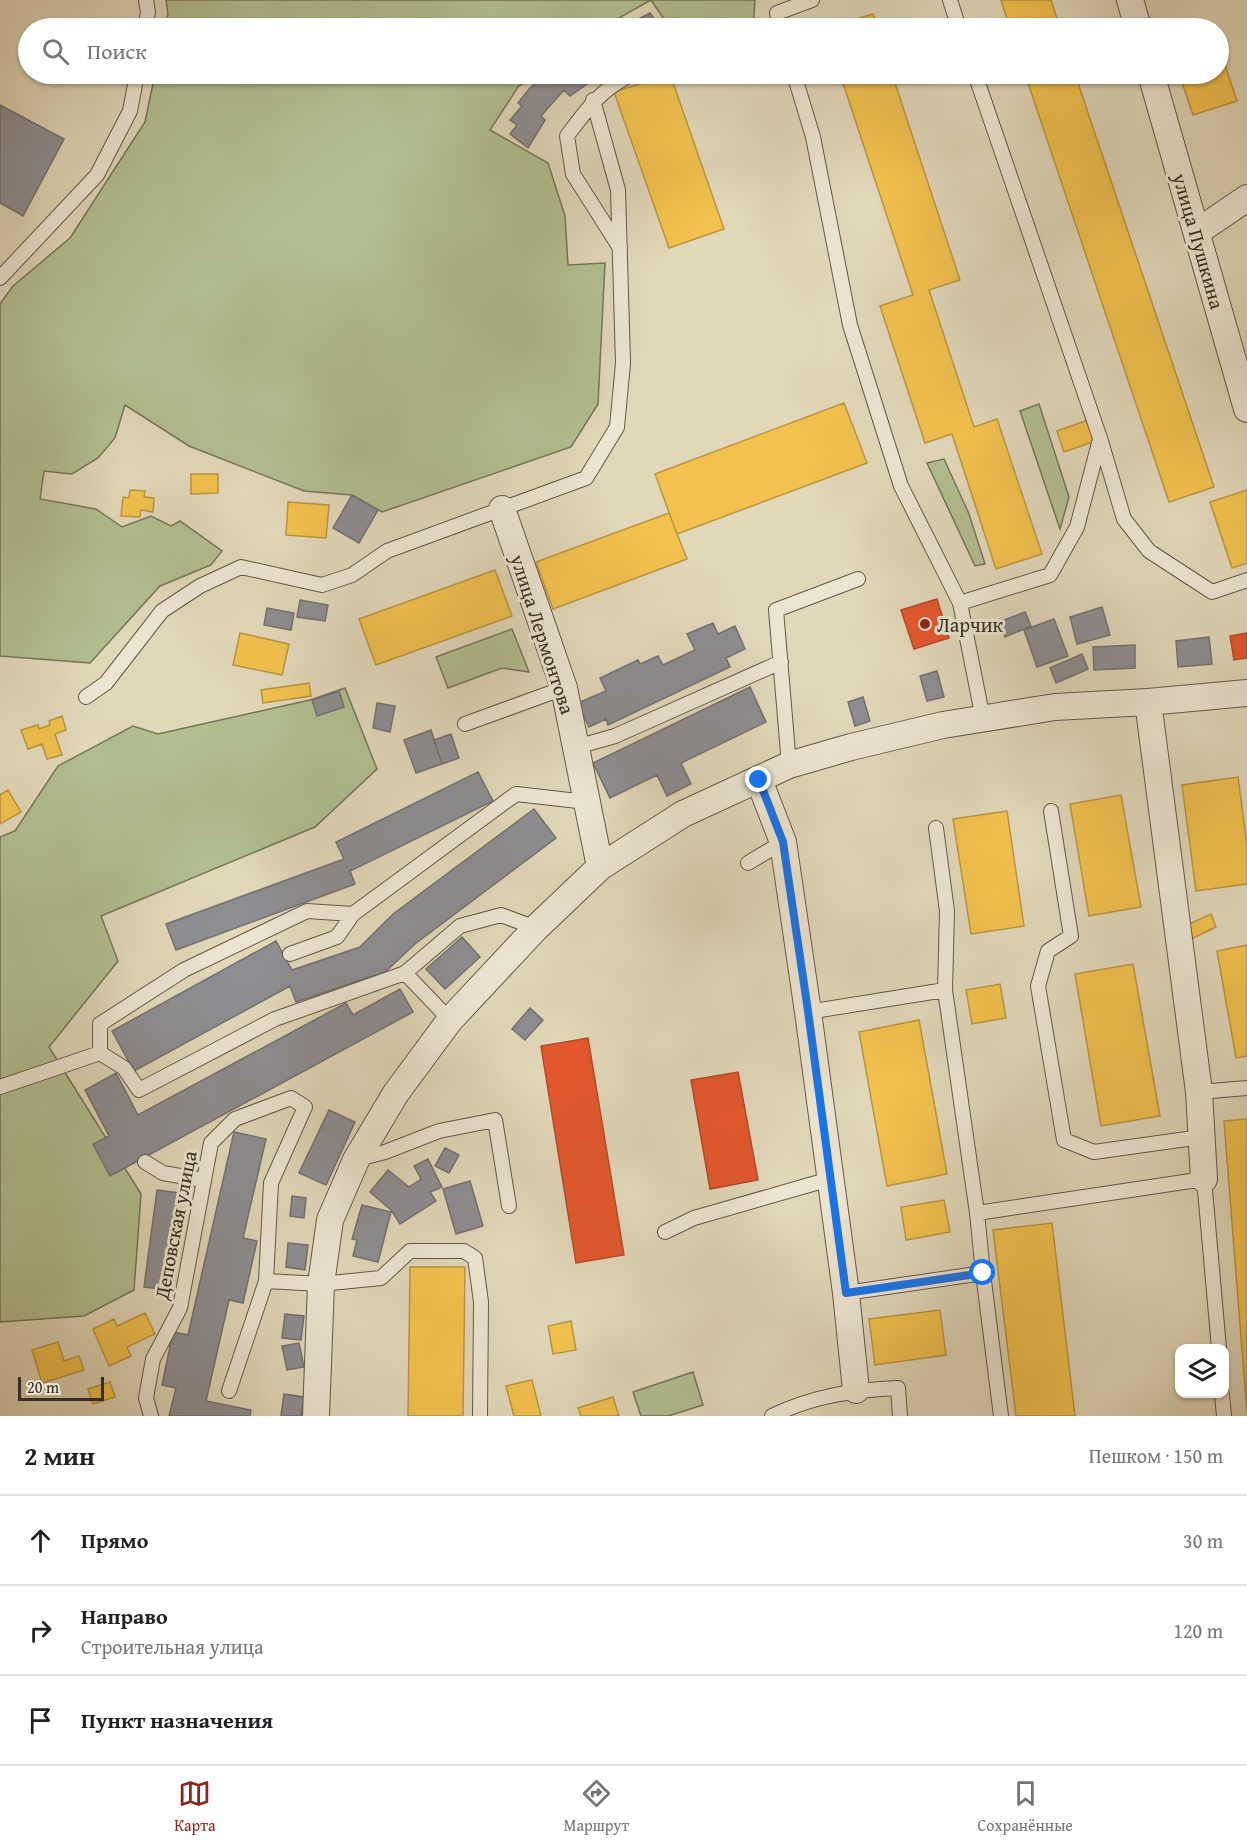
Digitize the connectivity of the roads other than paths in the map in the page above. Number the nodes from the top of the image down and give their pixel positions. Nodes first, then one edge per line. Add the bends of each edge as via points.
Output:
1 (146, 0) edge
2 (812, 0) edge
3 (950, 0) edge
4 (1130, 0) edge
5 (147, 18) edge
6 (778, 18) edge
7 (956, 18) edge
8 (1135, 18) edge
9 (135, 84) edge
10 (614, 84) edge
11 (797, 84) edge
12 (978, 84) edge
13 (1154, 84) edge
14 (593, 100) junction
15 (1247, 198) edge
16 (1197, 232) junction
17 (621, 250) junction
18 (0, 278) edge
19 (1247, 409) edge
20 (1100, 438) junction
21 (502, 509) junction
22 (858, 579) dead end
23 (1247, 580) edge
24 (960, 603) junction
25 (781, 662) junction
26 (564, 688) junction
27 (1247, 693) edge
28 (86, 697) dead end
29 (1148, 702) junction
30 (983, 718) junction
31 (465, 724) dead end
32 (576, 747) junction
33 (789, 765) junction
34 (759, 780) junction
35 (587, 802) junction
36 (1051, 811) dead end
37 (936, 828) dead end
38 (783, 842) junction
39 (748, 863) dead end
40 (600, 867) junction
41 (353, 914) junction
42 (536, 928) junction
43 (290, 954) dead end
44 (405, 974) junction
45 (945, 990) junction
46 (808, 1011) junction
47 (450, 1020) junction
48 (100, 1053) junction
49 (0, 1087) edge
50 (1247, 1088) edge
51 (1199, 1092) junction
52 (1201, 1137) junction
53 (356, 1160) junction
54 (145, 1162) dead end
55 (830, 1179) junction
56 (1204, 1179) junction
57 (204, 1180) junction
58 (509, 1206) dead end
59 (977, 1213) junction
60 (666, 1232) dead end
61 (983, 1273) junction
62 (266, 1281) junction
63 (321, 1284) junction
64 (846, 1293) junction
65 (1218, 1344) edge
66 (856, 1390) junction
67 (229, 1391) dead end
68 (1222, 1398) edge
69 (796, 1410) edge
70 (151, 1416) edge
71 (316, 1416) edge
72 (480, 1416) edge
73 (772, 1416) edge
74 (900, 1416) edge
75 (1001, 1416) edge
76 (1224, 1416) edge

1 - 5 lane
2 - 6 lane via 777,13
3 - 7 lane
4 - 8 street
9 - 18 lane via 130,111 97,175
10 - 14 lane
11 - 24 lane via 813,137 850,325 901,486
12 - 20 lane
13 - 16 street, улица Пушкина
14 - 17 lane via 618,189
14 - 17 lane via 567,136 573,174
15 - 16 street
16 - 19 street, улица Пушкина
17 - 21 lane via 623,363 617,427 586,478
20 - 23 lane via 1124,519 1149,551 1212,592
20 - 24 lane via 1077,527 1050,575
21 - 26 street, улица Лермонтова
21 - 28 lane via 387,551 352,575 322,585 241,567 200,586 162,611 106,683
22 - 25 lane via 776,610
24 - 30 lane
25 - 32 lane via 615,736
25 - 33 lane
26 - 31 lane
26 - 32 street, улица Лермонтова
27 - 29 street
29 - 30 street via 1054,707
29 - 51 street
30 - 33 street
32 - 35 street, улица Лермонтова
33 - 34 street
34 - 38 street
34 - 40 street via 683,814
35 - 40 street, улица Лермонтова
35 - 41 lane via 516,794
36 - 52 lane via 1071,936 1048,951 1038,986 1064,1140 1094,1152
37 - 45 lane via 946,911
38 - 39 lane
38 - 46 street
40 - 42 street
41 - 43 lane via 337,937
41 - 48 lane via 307,911 184,970 100,1024
42 - 44 lane via 501,915 460,926
42 - 47 street
44 - 47 lane
44 - 48 lane via 275,1019 139,1090 124,1068
45 - 46 lane
45 - 59 lane
46 - 55 street
47 - 53 street via 396,1093
48 - 49 lane
50 - 51 lane
51 - 52 street
52 - 56 street
53 - 58 lane via 439,1131 495,1120
53 - 63 street via 330,1220
54 - 57 lane via 163,1173
55 - 60 lane via 694,1218
55 - 64 street
56 - 59 lane
56 - 65 lane
57 - 62 lane, Деповская улица via 211,1143 235,1119 291,1098 305,1107 271,1183
57 - 70 lane, Деповская улица via 180,1308 153,1359 146,1398
59 - 61 lane
61 - 64 lane
61 - 75 lane
62 - 63 lane
62 - 67 lane
63 - 71 street
63 - 72 lane via 381,1278 410,1251 464,1251 475,1258 482,1302
64 - 66 street
66 - 69 lane
66 - 74 lane via 898,1388
68 - 76 lane
69 - 73 lane

